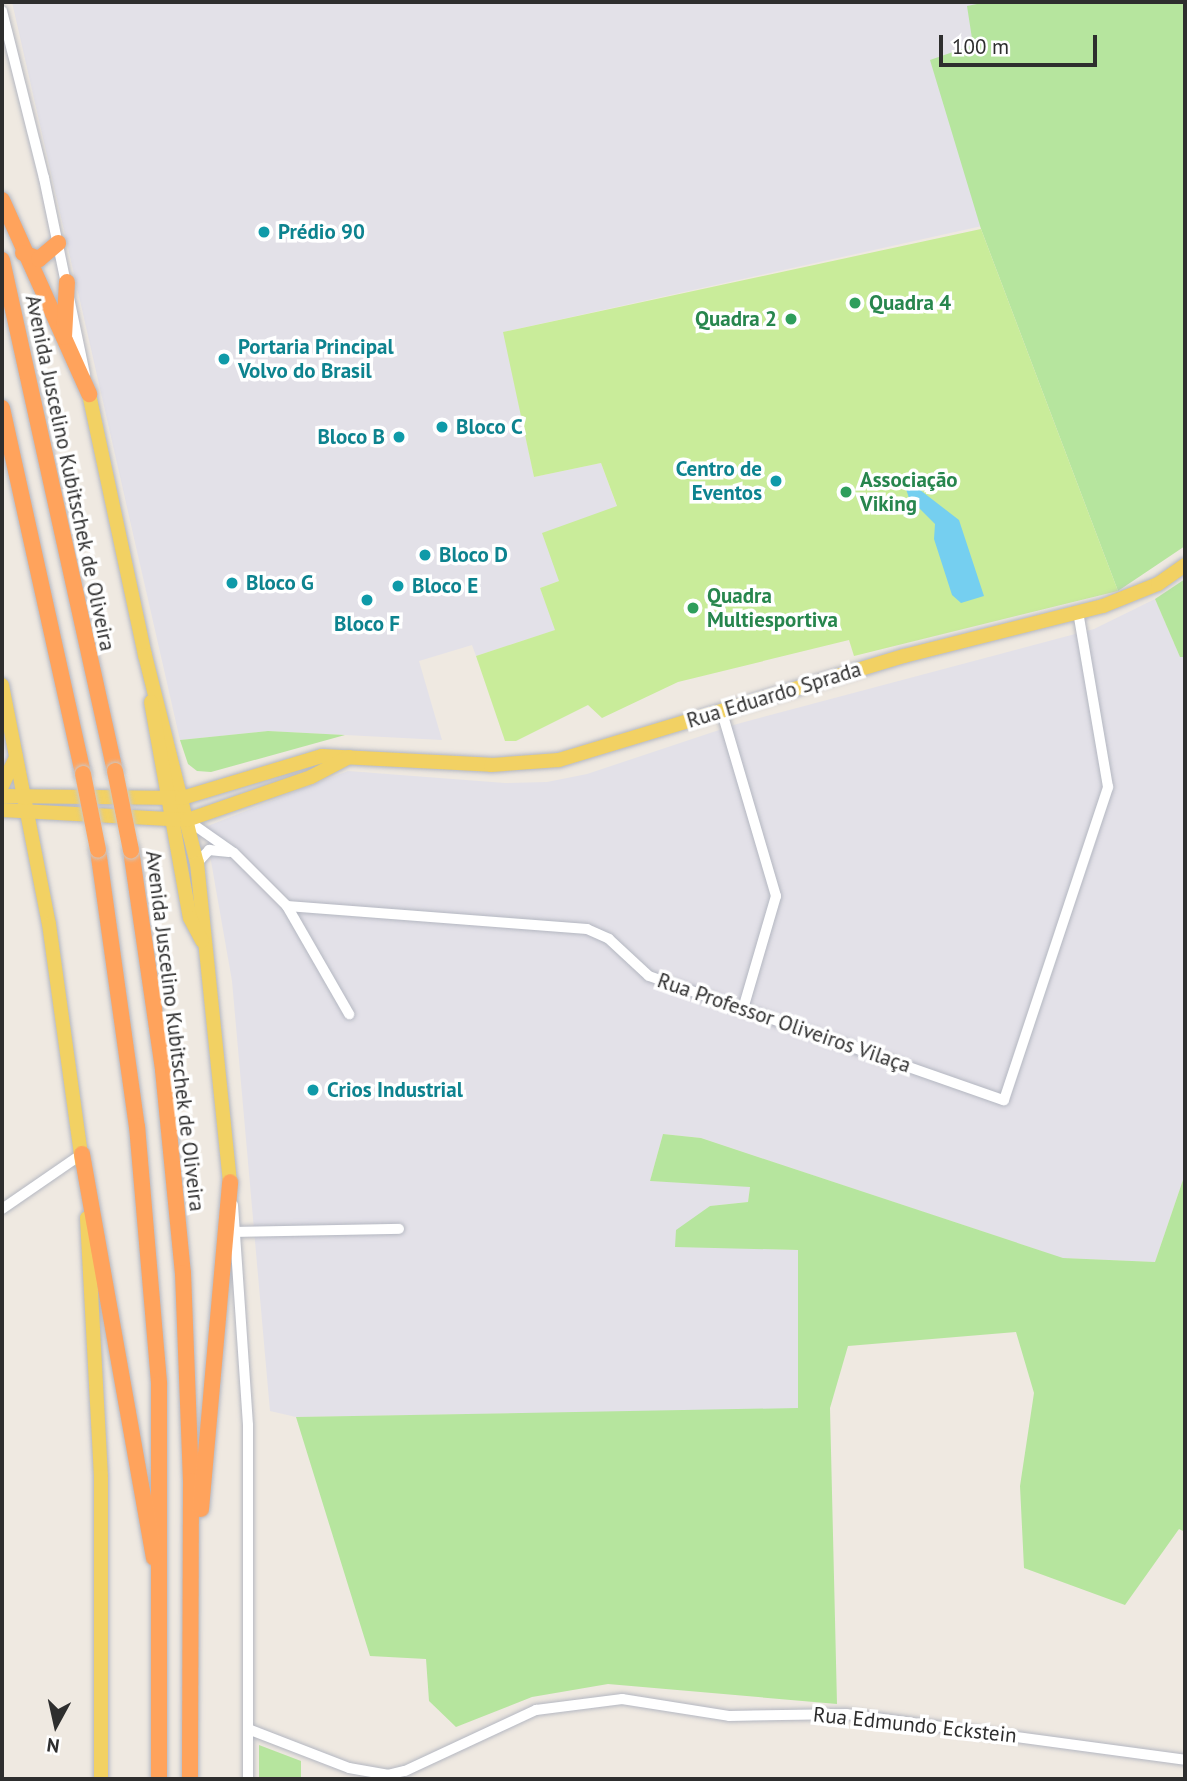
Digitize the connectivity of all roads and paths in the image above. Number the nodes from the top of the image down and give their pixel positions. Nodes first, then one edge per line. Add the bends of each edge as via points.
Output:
1 (2, 10) edge
2 (2, 200) edge
3 (58, 243) junction
4 (23, 253) junction
5 (2, 261) edge
6 (67, 282) junction
7 (64, 337) junction
8 (89, 394) junction
9 (2, 408) edge
10 (1185, 565) edge
11 (1078, 612) junction
12 (145, 655) junction
13 (2, 685) edge
14 (721, 709) junction
15 (17, 753) junction
16 (350, 757) junction
17 (2, 786) edge
18 (25, 793) junction
19 (2, 796) edge
20 (182, 798) junction
21 (166, 799) junction
22 (2, 810) edge
23 (28, 813) junction
24 (187, 820) junction
25 (170, 821) junction
26 (234, 853) junction
27 (197, 863) junction
28 (287, 906) junction
29 (204, 946) junction
30 (743, 1009) junction
31 (349, 1014) dead end
32 (82, 1154) junction
33 (230, 1182) junction
34 (2, 1209) edge
35 (399, 1229) dead end
36 (236, 1232) junction
37 (161, 1602) junction
38 (191, 1701) junction
39 (248, 1729) junction
40 (1185, 1760) edge
41 (101, 1779) edge
42 (159, 1779) edge
43 (190, 1779) edge
44 (248, 1779) edge

1 - 3 street
2 - 4 highway
3 - 4 highway via 39,259
3 - 6 street
4 - 7 highway
5 - 38 highway, Avenida Juscelino Kubitschek de Oliveira, bridge via 131,850 163,1070 183,1273 191,1481
6 - 7 highway
6 - 8 street
7 - 8 highway
8 - 12 main road
9 - 37 highway, bridge via 98,850 137,1126 155,1321
10 - 11 main road, Rua Eduardo Sprada via 1143,591
11 - 14 main road, Rua Eduardo Sprada
11 - 30 street, Rua Professor Oliveiros Vilaça via 1108,786 1004,1100
12 - 20 main road
12 - 21 main road
13 - 15 main road
14 - 16 main road, Rua Eduardo Sprada via 559,760 503,765
14 - 30 street via 776,896
15 - 17 main road
15 - 18 main road
16 - 20 main road, Rua Eduardo Sprada via 306,759
16 - 24 main road via 311,777
18 - 19 main road, Rua Eduardo Sprada
18 - 21 main road, Rua Eduardo Sprada
18 - 23 main road
20 - 21 main road, Rua Eduardo Sprada
20 - 24 main road
21 - 25 main road
22 - 23 main road
23 - 25 main road
23 - 32 main road via 55,958
24 - 25 main road
24 - 26 street
24 - 27 main road
25 - 29 main road via 190,918
26 - 27 street via 209,850
26 - 28 street
27 - 29 main road
28 - 30 street, Rua Professor Oliveiros Vilaça via 576,927 609,939 649,976
28 - 31 street
29 - 33 main road
32 - 34 street
32 - 37 highway
32 - 41 main road via 100,1402
33 - 36 street
33 - 38 highway via 203,1470
35 - 36 street
36 - 39 street via 250,1486
37 - 42 highway
38 - 43 highway, Avenida Juscelino Kubitschek de Oliveira
39 - 40 street, Rua Edmundo Eckstein via 349,1768 387,1774 405,1771 536,1710 622,1699 729,1716 846,1714
39 - 44 street

